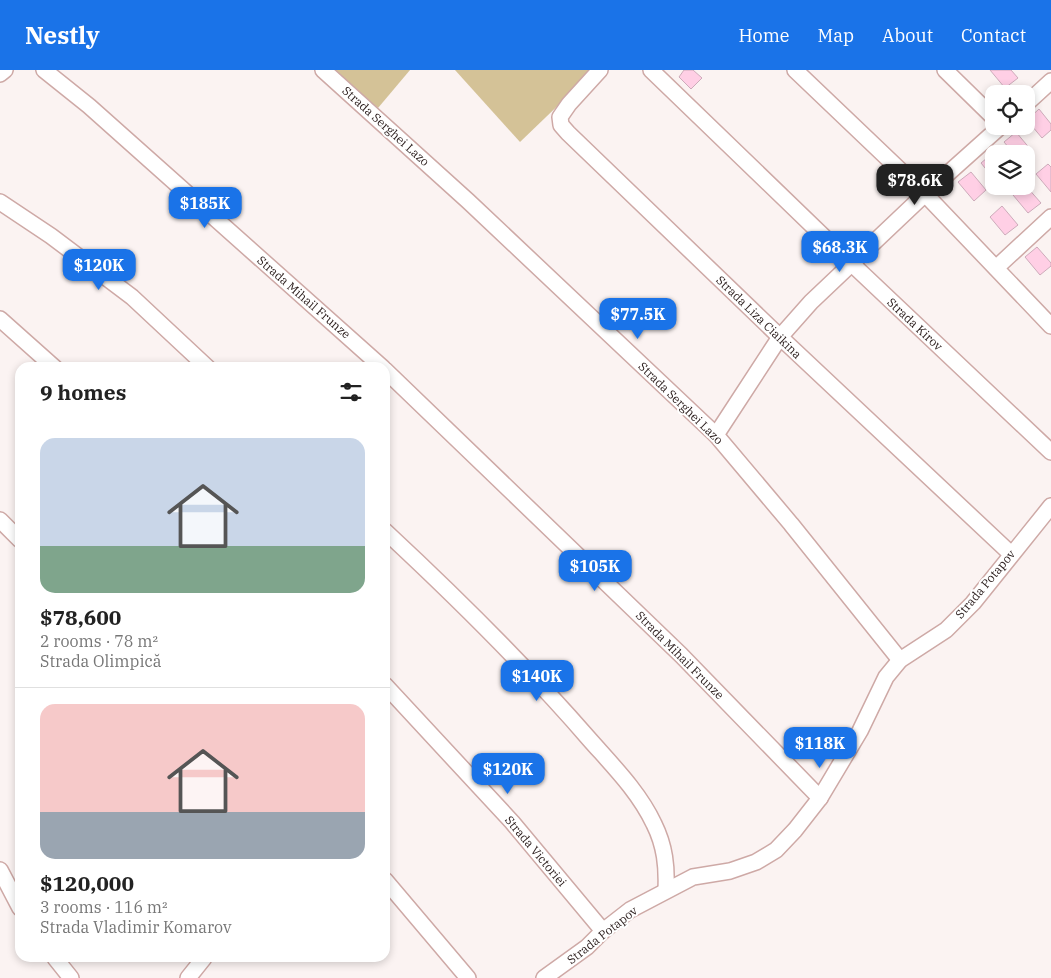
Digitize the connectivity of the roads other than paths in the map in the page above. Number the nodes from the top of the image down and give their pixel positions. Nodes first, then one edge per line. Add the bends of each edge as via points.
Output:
1 (5, 70) edge
2 (44, 70) edge
3 (323, 70) edge
4 (600, 70) edge
5 (651, 70) edge
6 (795, 70) edge
7 (945, 70) edge
8 (0, 74) edge
9 (1051, 81) edge
10 (1035, 96) edge
11 (985, 109) edge
12 (991, 135) edge
13 (925, 194) junction
14 (0, 202) edge
15 (1051, 217) edge
16 (851, 263) junction
17 (996, 268) junction
18 (0, 319) edge
19 (1051, 326) edge
20 (780, 337) junction
21 (48, 362) edge
22 (202, 362) edge
23 (376, 362) edge
24 (390, 375) edge
25 (716, 435) junction
26 (1051, 452) edge
27 (1051, 506) edge
28 (0, 520) edge
29 (15, 535) edge
30 (390, 537) edge
31 (1012, 554) junction
32 (900, 660) junction
33 (390, 690) edge
34 (820, 798) junction
35 (0, 870) edge
36 (390, 886) edge
37 (666, 890) junction
38 (15, 898) edge
39 (603, 931) junction
40 (58, 962) edge
41 (201, 962) edge
42 (71, 978) edge
43 (188, 978) edge
44 (468, 978) edge
45 (544, 978) edge

1 - 8 street
2 - 23 street, Strada Mihail Frunze via 89,106
3 - 25 street, Strada Serghei Lazo via 468,201
4 - 20 street, Strada Liza Ciaikina via 569,104 560,117 561,124
5 - 16 street, Strada Kirov
6 - 13 street
7 - 11 street
9 - 10 street
12 - 13 street
13 - 16 street
13 - 17 street
14 - 22 street via 132,297
15 - 17 street
16 - 20 street
16 - 26 street, Strada Kirov
17 - 19 street
18 - 21 street
20 - 25 street
20 - 31 street, Strada Liza Ciaikina
24 - 34 street, Strada Mihail Frunze via 681,655
25 - 32 street, Strada Serghei Lazo
27 - 31 street, Strada Potapov
28 - 29 street
30 - 37 street via 523,664 638,796 664,847
31 - 32 street, Strada Potapov via 973,603 946,630
32 - 34 street, Strada Potapov via 886,678 860,731
33 - 39 street, Strada Victoriei via 512,822
34 - 37 street, Strada Potapov via 776,850 756,862 730,871 693,877
35 - 38 street
36 - 44 street
37 - 39 street, Strada Potapov via 630,910
39 - 45 street, Strada Potapov via 587,948
40 - 42 street
41 - 43 street

